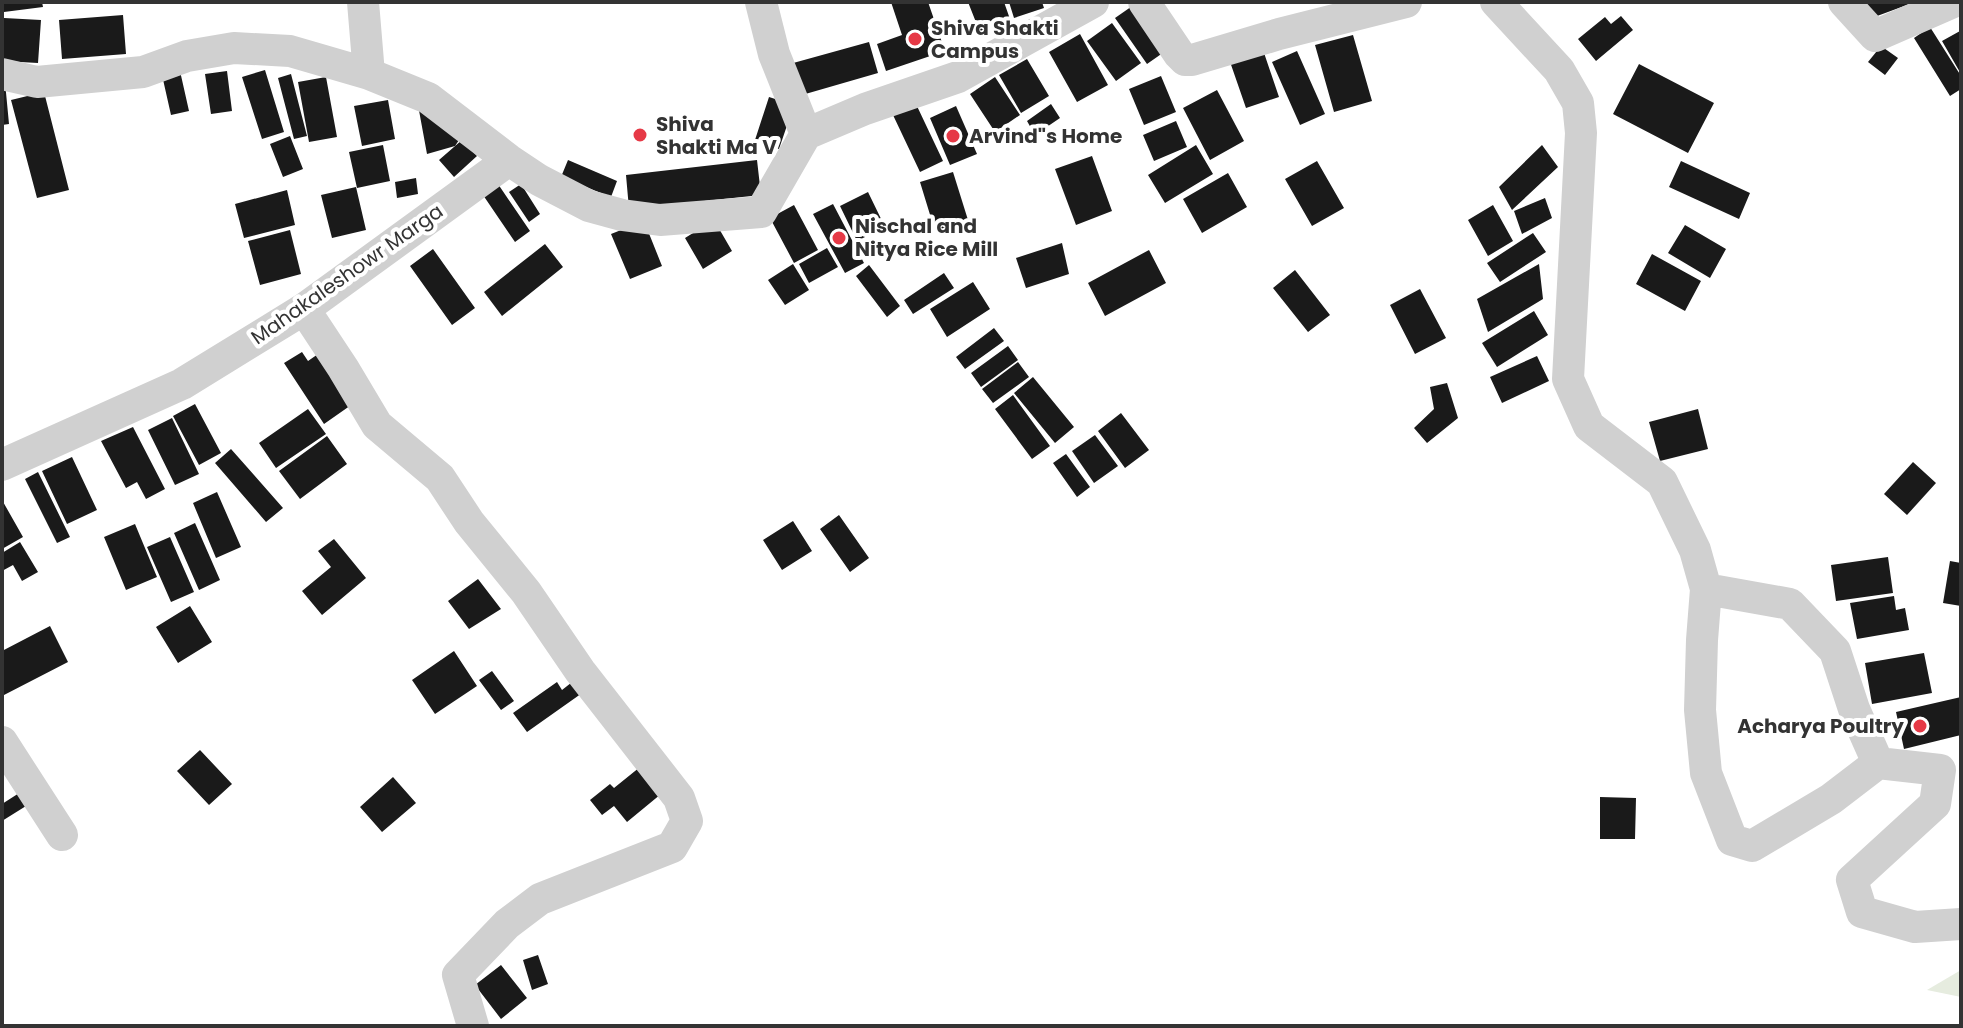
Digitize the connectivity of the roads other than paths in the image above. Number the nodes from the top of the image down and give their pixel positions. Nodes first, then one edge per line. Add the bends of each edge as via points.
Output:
1 (363, 2) edge
2 (761, 2) edge
3 (1093, 2) edge
4 (1144, 2) edge
5 (1406, 2) edge
6 (1496, 2) edge
7 (1844, 2) edge
8 (1953, 2) edge
9 (2, 74) edge
10 (369, 74) junction
11 (806, 134) junction
12 (509, 160) junction
13 (304, 309) junction
14 (2, 465) edge
15 (1706, 589) junction
16 (2, 742) edge
17 (1878, 763) junction
18 (62, 835) dead end
19 (1961, 924) edge
20 (473, 1026) edge

1 - 10 street
2 - 11 street via 774,54
3 - 11 street via 958,77
4 - 5 street via 1185,60
6 - 15 street via 1559,70 1578,103 1581,133 1568,379 1589,426 1662,482 1695,550
7 - 8 street via 1875,36
9 - 10 street via 37,82 143,72 187,56 234,48 290,51
10 - 12 street via 428,98
11 - 12 street via 761,212 660,220 622,215 589,206
12 - 13 street, Mahakaleshowr Marga
13 - 14 street, Mahakaleshowr Marga via 182,384
13 - 20 street via 377,425 440,478 679,798 687,821 672,847 540,899 507,924 458,975
15 - 17 street via 1790,604 1835,651
15 - 17 street via 1700,710 1706,773 1732,840 1752,846 1831,799
16 - 18 street
17 - 19 street via 1940,770 1935,804 1852,880 1862,912 1915,927

